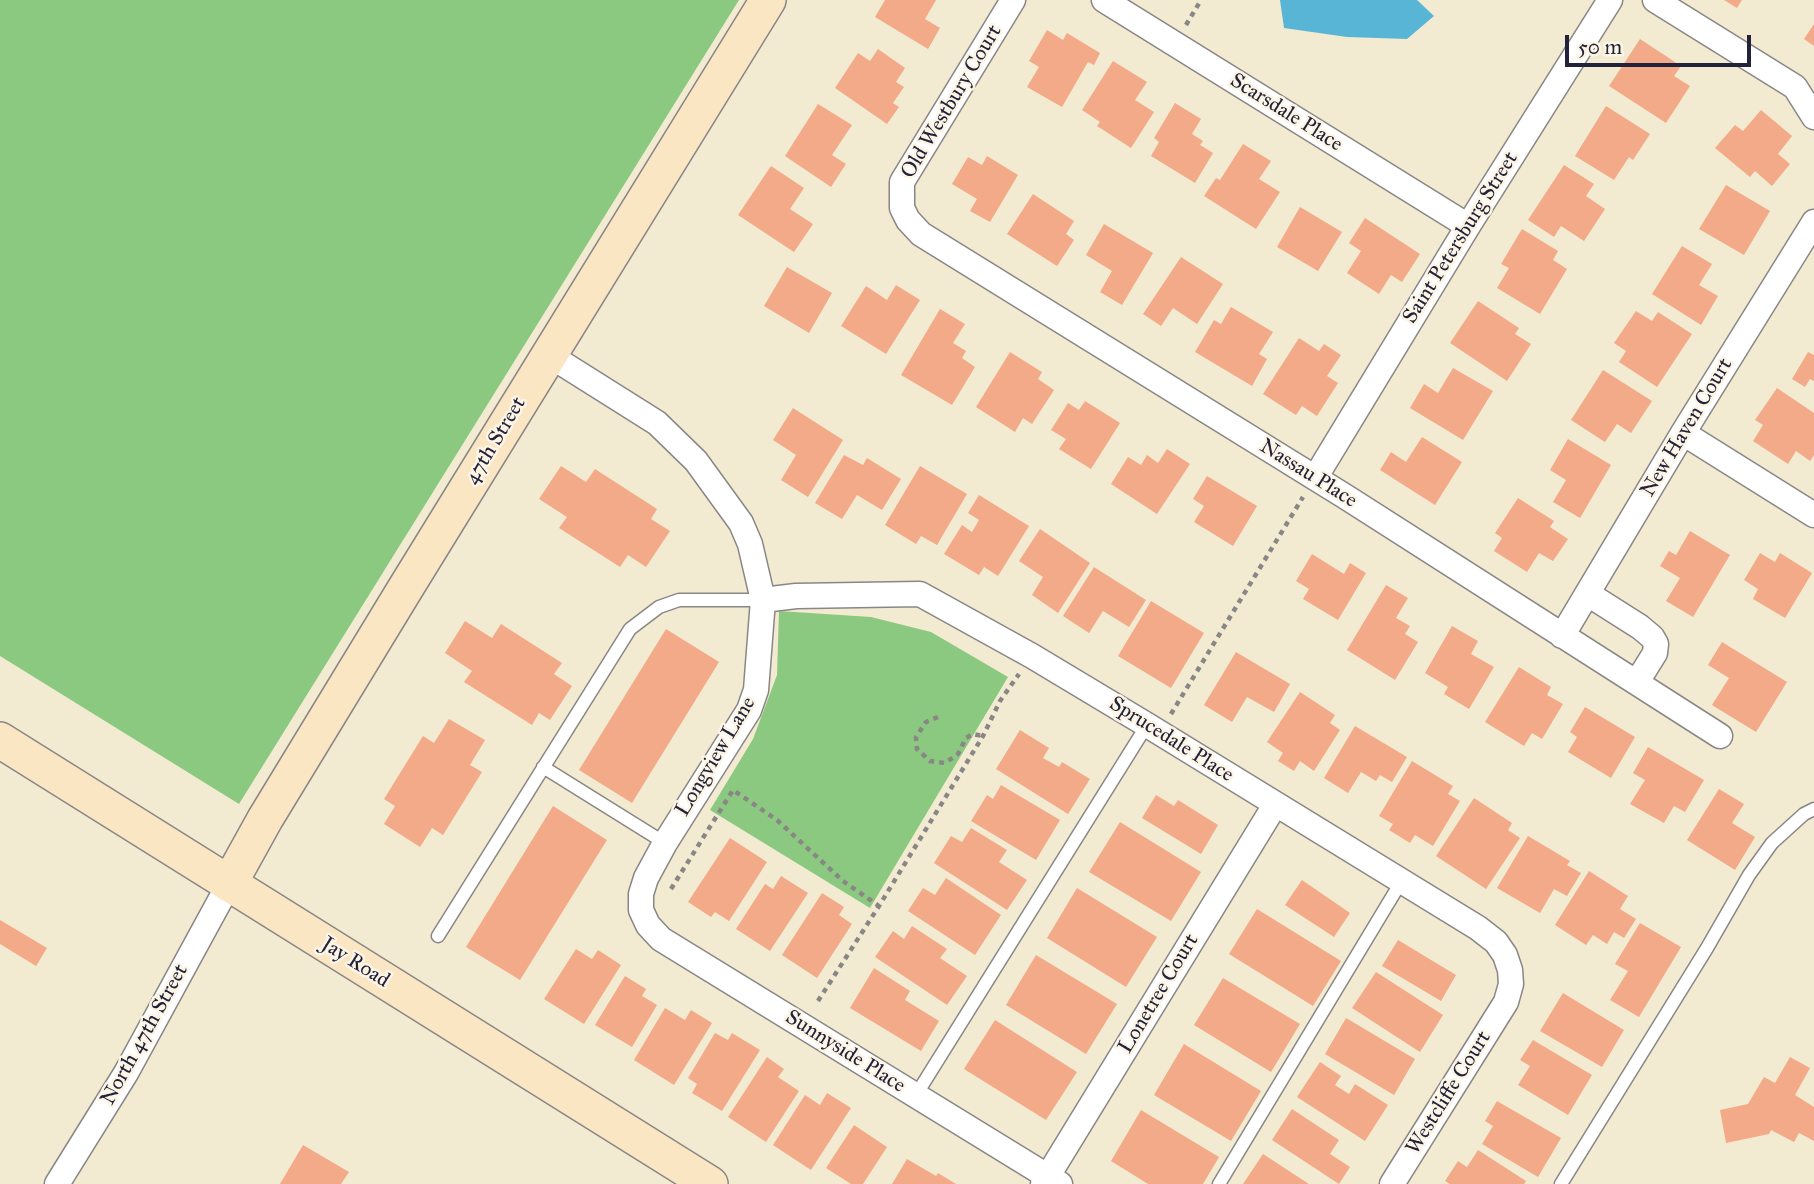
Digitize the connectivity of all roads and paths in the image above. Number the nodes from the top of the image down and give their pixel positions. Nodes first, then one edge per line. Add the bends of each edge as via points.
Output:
1 (768, 0) edge
2 (1013, 0) edge
3 (1104, 0) edge
4 (1610, 0) edge
5 (1655, 0) edge
6 (1805, 88) edge
7 (1814, 117) edge
8 (902, 208) joint
9 (1814, 222) edge
10 (1468, 226) junction
11 (549, 355) junction
12 (1683, 433) junction
13 (1315, 478) junction
14 (1814, 515) edge
15 (1588, 594) junction
16 (763, 600) junction
17 (1562, 636) junction
18 (1032, 656) junction
19 (1637, 682) junction
20 (938, 717) dead end
21 (1153, 729) junction
22 (983, 736) junction
23 (1720, 736) dead end
24 (0, 740) edge
25 (542, 766) junction
26 (1275, 804) junction
27 (1814, 809) edge
28 (665, 843) junction
29 (1401, 882) junction
30 (229, 884) junction
31 (670, 890) dead end
32 (879, 906) junction
33 (640, 910) joint
34 (438, 936) dead end
35 (818, 1001) dead end
36 (1506, 1002) joint
37 (916, 1095) junction
38 (1050, 1181) edge
39 (57, 1184) edge
40 (710, 1184) edge
41 (1219, 1184) edge
42 (1392, 1184) edge
43 (1561, 1184) edge

1 - 11 street, 47th Street
2 - 8 street, Old Westbury Court via 902,182
3 - 10 street, Scarsdale Place
4 - 10 street, Saint Petersburg Street
5 - 6 street
6 - 7 street
8 - 13 street, Nassau Place via 921,234
9 - 12 street, New Haven Court
10 - 13 street, Saint Petersburg Street
11 - 16 street, Longview Lane via 657,423 696,461 741,523
11 - 30 street, 47th Street
12 - 14 street
12 - 15 street, New Haven Court
13 - 17 street, Nassau Place
13 - 21 path
15 - 17 street, New Haven Court
15 - 19 street via 1640,627 1656,643
16 - 18 street, Sprucedale Place via 920,594
16 - 25 lane via 679,600 644,617 630,629
16 - 28 street, Longview Lane via 759,670 749,710
17 - 19 street, Nassau Place
18 - 21 street, Sprucedale Place
18 - 22 path via 1000,701
19 - 23 street, Nassau Place
20 - 22 path via 926,722 916,742 930,761 945,764 958,754 966,738
21 - 26 street, Sprucedale Place
21 - 37 lane
22 - 32 path
24 - 30 street, Jay Road
25 - 28 lane
25 - 34 lane
26 - 29 street, Sprucedale Place
26 - 38 street, Lonetree Court
27 - 43 lane via 1772,843 1749,875
28 - 33 street, Longview Lane via 640,894
29 - 36 street, Sprucedale Place via 1496,942 1510,970
29 - 41 lane
30 - 39 street, North 47th Street via 126,1073
30 - 40 street, Jay Road
31 - 32 path via 733,790 777,820 843,881
32 - 35 path
33 - 37 street, Sunnyside Place via 661,939
36 - 42 street, Westcliffe Court
37 - 38 street, Sunnyside Place

